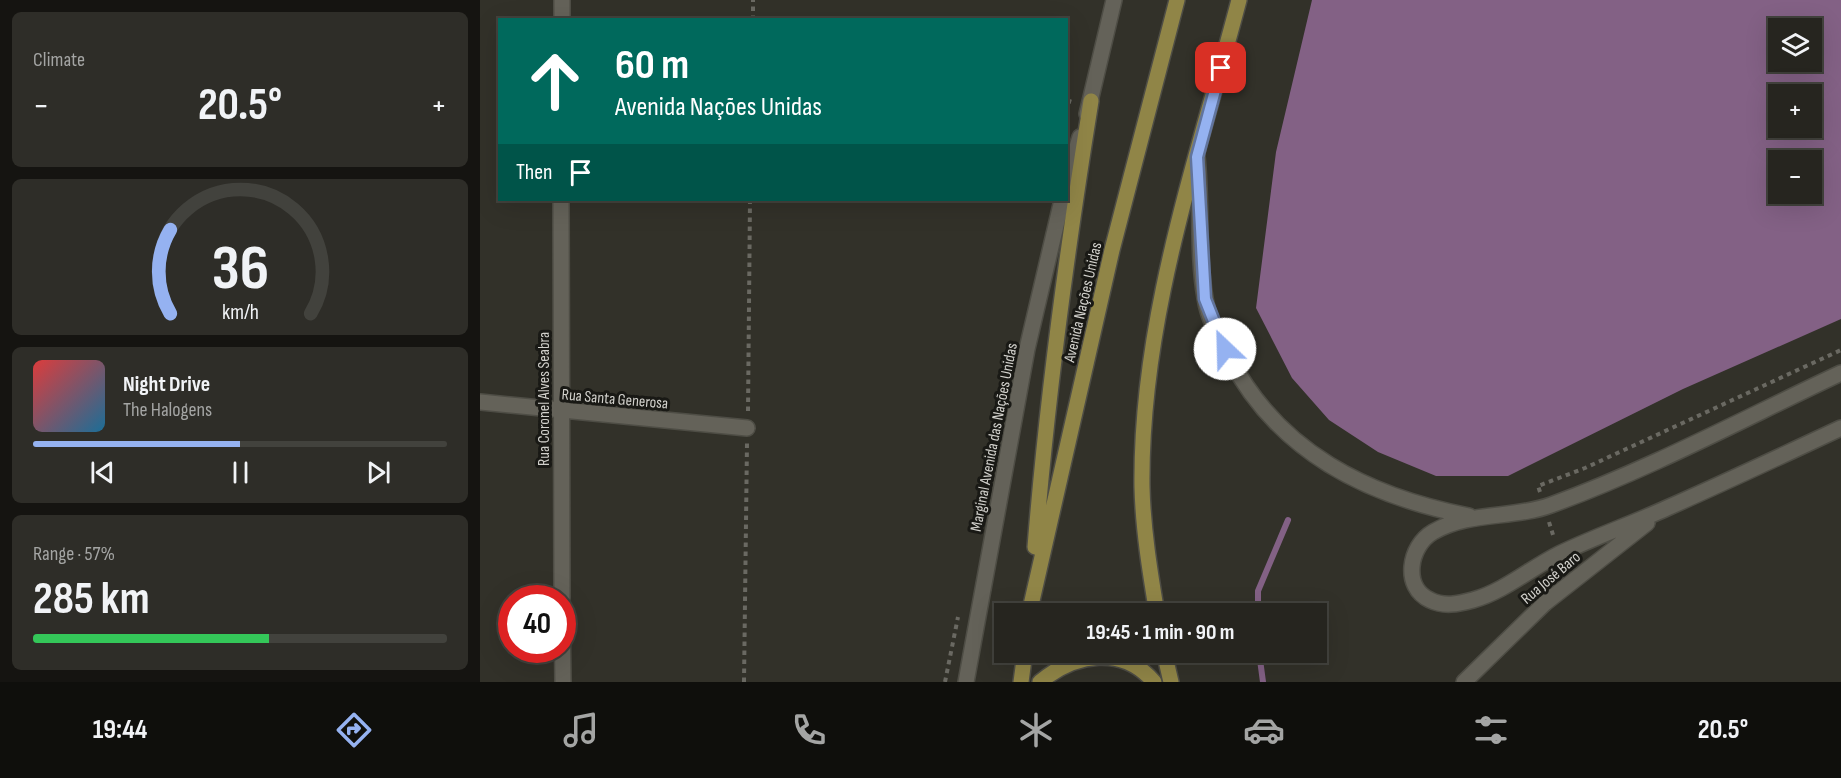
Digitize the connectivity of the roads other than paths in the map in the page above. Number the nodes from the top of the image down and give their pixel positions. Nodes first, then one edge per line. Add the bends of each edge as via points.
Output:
1 (562, 0) edge
2 (1114, 0) edge
3 (1177, 0) edge
4 (1239, 0) edge
5 (562, 18) edge
6 (1091, 101) junction
7 (1197, 157) junction
8 (1068, 176) edge
9 (561, 201) edge
10 (1062, 201) edge
11 (1841, 373) edge
12 (480, 402) edge
13 (560, 411) junction
14 (747, 428) dead end
15 (1841, 428) edge
16 (1666, 508) junction
17 (1475, 517) junction
18 (562, 585) edge
19 (1032, 597) junction
20 (1031, 603) edge
21 (1156, 603) edge
22 (563, 663) edge
23 (1024, 663) edge
24 (1167, 663) edge
25 (563, 682) edge
26 (966, 682) edge
27 (1021, 682) edge
28 (1041, 682) edge
29 (1154, 682) edge
30 (1171, 682) edge
31 (1464, 682) edge

1 - 5 street
2 - 6 street
3 - 19 main road, Avenida Nações Unidas via 1112,250
4 - 7 main road
6 - 8 street
6 - 19 main road via 1062,281 1043,448
7 - 17 street via 1205,299 1217,334 1240,379 1265,413 1301,446 1346,476 1389,495
7 - 21 main road via 1153,340 1145,408 1142,489
9 - 13 street, Rua Coronel Alves Seabra
10 - 26 street, Marginal Avenida das Nações Unidas via 1027,349
11 - 17 street via 1580,494 1531,511
12 - 13 street, Rua Santa Generosa
13 - 14 street, Rua Santa Generosa
13 - 18 street, Rua Coronel Alves Seabra
15 - 16 street
16 - 17 street via 1558,554 1477,599 1451,605 1429,600 1415,586 1410,564 1419,546 1430,533
16 - 31 street, Rua José Baro via 1545,603
19 - 20 main road, Avenida Nações Unidas
22 - 25 street
23 - 27 main road
24 - 30 main road
28 - 29 main road via 1054,670 1101,657 1125,660 1143,669

